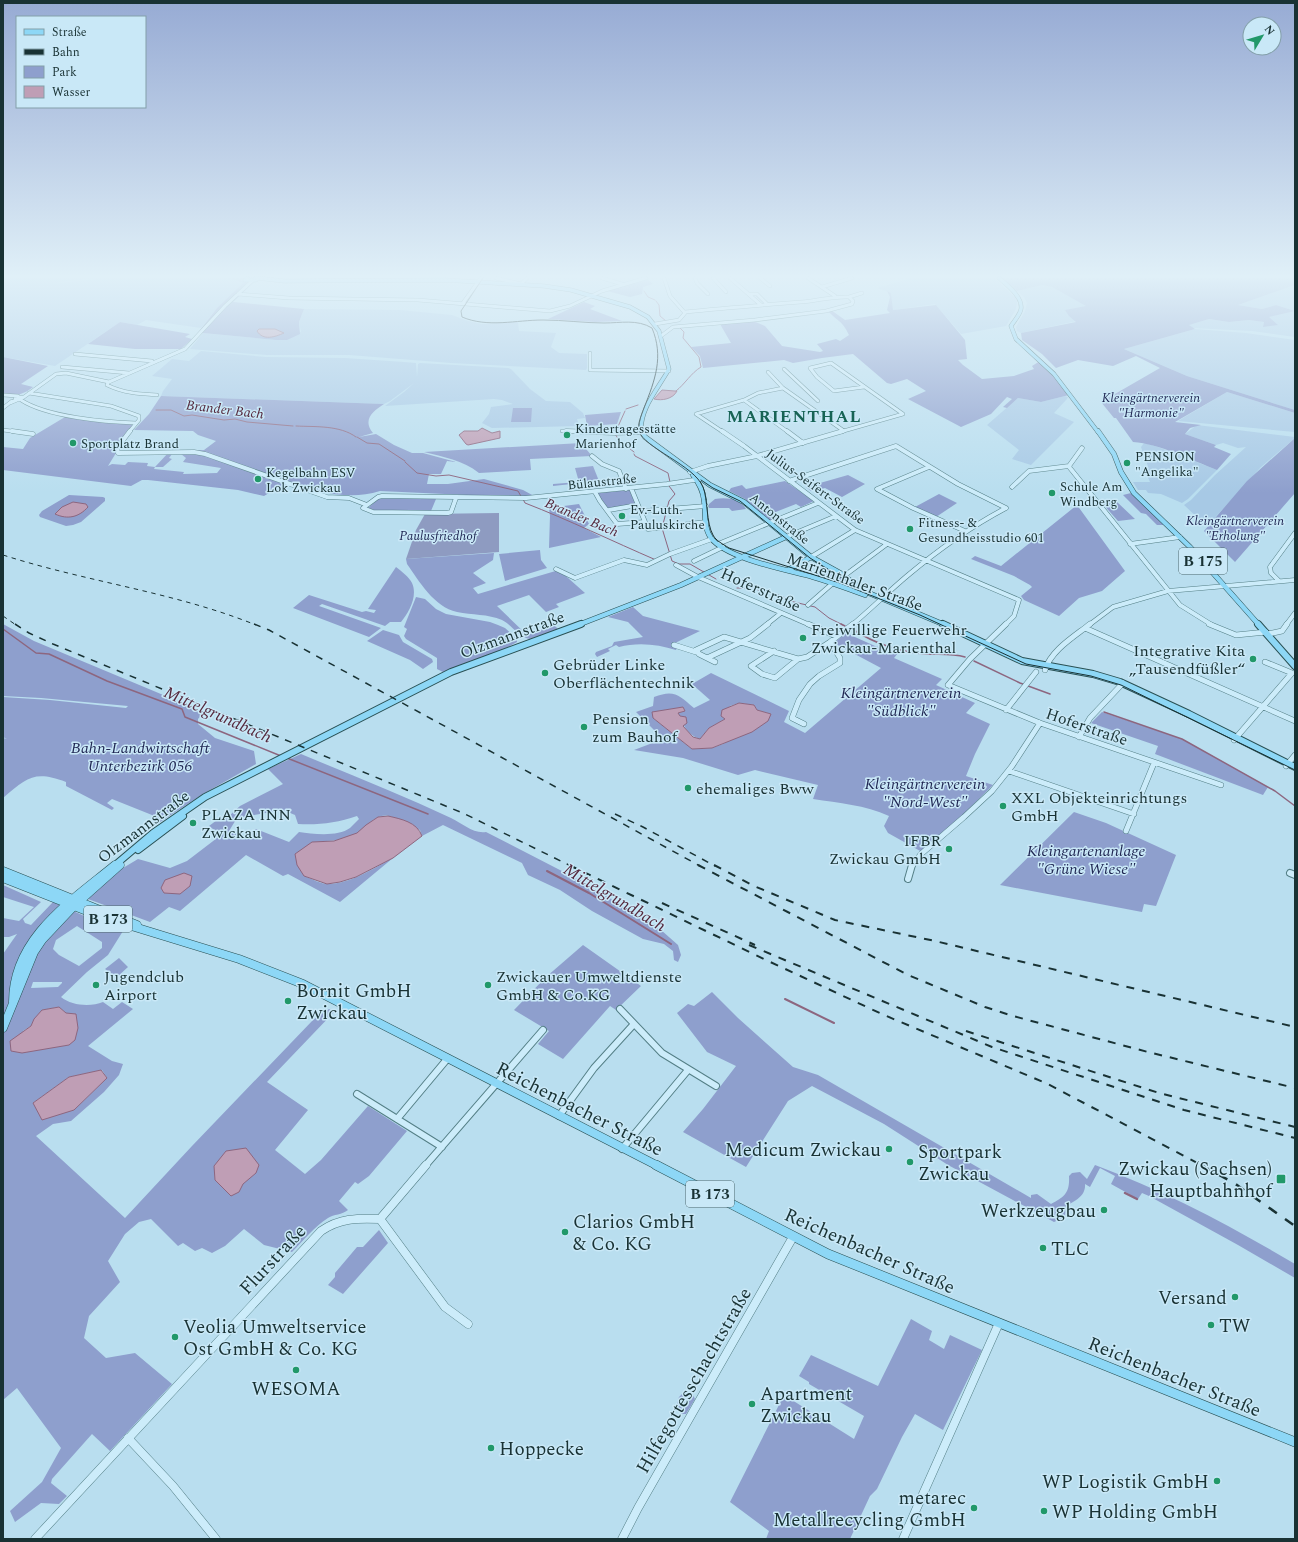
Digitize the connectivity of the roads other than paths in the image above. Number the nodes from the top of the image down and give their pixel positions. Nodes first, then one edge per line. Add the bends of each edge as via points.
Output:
1 (183, 350) edge
2 (664, 350) edge
3 (1028, 350) edge
4 (590, 353) dead end
5 (75, 354) dead end
6 (154, 361) junction
7 (62, 367) dead end
8 (784, 369) dead end
9 (669, 370) junction
10 (768, 372) dead end
11 (130, 373) junction
12 (108, 382) junction
13 (864, 387) junction
14 (783, 388) junction
15 (29, 393) junction
16 (3, 395) edge
17 (157, 396) dead end
18 (19, 398) junction
19 (744, 400) junction
20 (818, 401) dead end
21 (3, 408) edge
22 (136, 423) junction
23 (3, 430) edge
24 (562, 431) dead end
25 (844, 431) junction
26 (640, 432) junction
27 (33, 434) dead end
28 (803, 443) junction
29 (1082, 448) dead end
30 (592, 456) dead end
31 (757, 456) junction
32 (928, 466) junction
33 (1069, 466) junction
34 (691, 471) junction
35 (701, 480) junction
36 (789, 481) junction
37 (710, 485) junction
38 (702, 487) junction
39 (1012, 487) dead end
40 (629, 488) junction
41 (595, 492) junction
42 (456, 498) junction
43 (818, 503) junction
44 (367, 505) junction
45 (638, 505) junction
46 (706, 506) junction
47 (609, 510) junction
48 (643, 511) dead end
49 (836, 516) junction
50 (645, 522) junction
51 (706, 522) junction
52 (769, 523) junction
53 (855, 530) junction
54 (965, 532) junction
55 (1295, 533) edge
56 (786, 537) junction
57 (1180, 537) junction
58 (712, 539) junction
59 (887, 544) junction
60 (1130, 544) junction
61 (720, 546) junction
62 (742, 556) junction
63 (811, 557) junction
64 (694, 561) dead end
65 (927, 561) junction
66 (676, 565) dead end
67 (556, 569) dead end
68 (788, 570) junction
69 (700, 576) junction
70 (844, 576) junction
71 (1295, 580) edge
72 (1279, 581) junction
73 (833, 583) junction
74 (1225, 586) junction
75 (1168, 592) junction
76 (879, 599) junction
77 (808, 605) dead end
78 (782, 613) junction
79 (1295, 613) edge
80 (1085, 628) junction
81 (1267, 633) junction
82 (836, 636) junction
83 (742, 641) junction
84 (830, 642) junction
85 (674, 644) dead end
86 (985, 646) junction
87 (774, 651) junction
88 (696, 652) junction
89 (707, 658) junction
90 (798, 659) junction
91 (715, 662) dead end
92 (1265, 662) dead end
93 (1295, 666) edge
94 (1045, 668) junction
95 (1036, 672) dead end
96 (1121, 684) junction
97 (1264, 707) junction
98 (1006, 710) junction
99 (1295, 721) edge
100 (1040, 723) junction
101 (804, 724) dead end
102 (1079, 737) junction
103 (1235, 739) junction
104 (1295, 754) edge
105 (1154, 763) junction
106 (1287, 765) junction
107 (1295, 767) edge
108 (1009, 771) junction
109 (1295, 771) edge
110 (1221, 785) dead end
111 (1134, 814) junction
112 (1126, 831) dead end
113 (3, 870) edge
114 (3, 878) edge
115 (908, 880) dead end
116 (74, 902) junction
117 (620, 1009) dead end
118 (634, 1024) junction
119 (3, 1028) edge
120 (543, 1030) dead end
121 (448, 1058) junction
122 (688, 1070) junction
123 (497, 1084) junction
124 (716, 1086) dead end
125 (357, 1094) dead end
126 (559, 1116) junction
127 (397, 1118) junction
128 (442, 1147) junction
129 (622, 1149) junction
130 (380, 1219) junction
131 (792, 1237) junction
132 (999, 1323) junction
133 (468, 1324) dead end
134 (128, 1438) junction
135 (1295, 1442) edge
136 (34, 1539) edge
137 (216, 1539) edge
138 (622, 1539) edge
139 (903, 1539) edge

1 - 6 street
2 - 9 main road
3 - 57 main road, B 175 via 1054,374 1114,454 1134,493
4 - 9 street via 590,370
5 - 6 street
6 - 11 street
7 - 11 street
8 - 20 street
9 - 26 main road via 648,401
10 - 14 street
11 - 12 street
12 - 15 street via 61,373
12 - 17 street via 107,385 118,390
13 - 13 street via 834,391 810,368 831,362
13 - 25 street via 903,414
14 - 19 street via 758,393
14 - 25 street
15 - 18 street
15 - 22 street via 111,406 140,417
16 - 18 street
18 - 21 street
18 - 22 street via 73,416 106,422
19 - 28 street
19 - 31 street, Julius-Seifert-Straße via 696,414
22 - 44 street via 117,448 118,452 205,454 327,497 349,498
23 - 27 street
24 - 26 street
25 - 28 street
26 - 34 main road
28 - 31 street
29 - 33 street
30 - 40 street via 602,464 619,471
31 - 34 street
31 - 36 street, Julius-Seifert-Straße
32 - 36 street via 896,446
32 - 54 street via 1006,508
32 - 54 street via 877,489
33 - 39 street via 1029,471
33 - 60 street
34 - 35 main road
35 - 37 main road, Antonstraße
35 - 38 main road
35 - 40 street, Bülaustraße
36 - 43 street, Julius-Seifert-Straße
37 - 38 main road
37 - 52 main road, Antonstraße via 744,502
38 - 46 main road
40 - 41 street, Bülaustraße
40 - 45 street
41 - 42 street, Bülaustraße via 526,498
41 - 47 street via 602,506
42 - 44 street, Bülaustraße via 381,496
42 - 44 street via 451,512 448,513 373,512 364,509
43 - 49 street, Julius-Seifert-Straße
43 - 52 street
45 - 47 street
45 - 50 street
46 - 48 street
46 - 51 main road
47 - 50 street via 617,524
49 - 53 street, Julius-Seifert-Straße
49 - 56 street
50 - 51 street via 648,529
51 - 58 main road
52 - 56 main road, Antonstraße
52 - 61 street
53 - 59 street, Julius-Seifert-Straße
53 - 63 street
54 - 65 street
55 - 72 street via 1270,567 1271,573
56 - 62 main road, Olzmannstraße
56 - 63 main road, Antonstraße
57 - 60 street
57 - 74 main road, B 175
58 - 61 main road, Marienthaler Straße
58 - 67 street via 671,553 647,565 624,560 575,578
59 - 65 street, Julius-Seifert-Straße
59 - 70 street
60 - 75 street
61 - 62 main road, Marienthaler Straße
61 - 64 street
62 - 68 main road, Marienthaler Straße
62 - 69 main road, Olzmannstraße
63 - 68 main road
63 - 70 main road, Antonstraße
65 - 76 street
65 - 86 street, Julius-Seifert-Straße via 1019,601 1014,616
66 - 69 street, Hoferstraße
68 - 73 main road, Marienthaler Straße
69 - 78 street, Hoferstraße
69 - 116 main road, Olzmannstraße via 617,611 451,672 283,758 184,815
70 - 76 main road, Antonstraße
71 - 72 street
72 - 74 street
73 - 76 main road, Marienthaler Straße
73 - 77 street
74 - 75 street
74 - 81 main road, B 175
75 - 80 street via 1113,607
75 - 81 street via 1194,615 1225,631 1236,635
76 - 82 street
76 - 86 main road, Marienthaler Straße
78 - 82 street, Hoferstraße
78 - 83 street via 759,632
79 - 81 street via 1282,631
80 - 94 street via 1055,653
80 - 97 street
81 - 93 main road, B 175
82 - 84 street
83 - 87 street
83 - 88 street via 724,637 698,648
83 - 89 street
84 - 90 street via 807,658
84 - 101 street via 840,662 813,680 794,710 792,718
85 - 88 street
86 - 94 main road, Marienthaler Straße via 1023,665
86 - 98 street, Hoferstraße via 948,684
87 - 90 street
87 - 90 street via 753,664 752,669 775,678
88 - 89 street
89 - 91 street
92 - 97 street via 1292,673
94 - 96 main road, Marienthaler Straße via 1093,674
95 - 98 street
96 - 102 street via 1090,718
96 - 103 main road, Marienthaler Straße
97 - 99 street
97 - 103 street
98 - 100 street, Hoferstraße
100 - 102 street, Hoferstraße
100 - 108 street
102 - 105 street, Hoferstraße
103 - 106 main road, Marienthaler Straße
104 - 106 street
105 - 110 street, Hoferstraße
105 - 111 street
106 - 107 main road, Marienthaler Straße
106 - 109 main road, Marienthaler Straße
108 - 111 street
108 - 115 street via 969,813 915,859 909,870
111 - 112 street
113 - 116 main road, Reichenbacher Straße / B 173
114 - 116 main road, Reichenbacher Straße / B 173
116 - 119 main road, Olzmannstraße via 34,952
116 - 121 main road, Reichenbacher Straße / B 173 via 118,923 239,959 296,982
117 - 118 street
118 - 122 street via 662,1053
118 - 126 street via 594,1068
120 - 123 street
121 - 123 main road, Reichenbacher Straße / B 173
121 - 127 street
122 - 124 street
122 - 129 street
123 - 126 main road, Reichenbacher Straße / B 173
123 - 128 street
125 - 127 street
126 - 129 main road, Reichenbacher Straße / B 173
127 - 128 street
128 - 130 street
129 - 131 main road, Reichenbacher Straße / B 173
130 - 133 street via 445,1307
130 - 134 street, Flurstraße via 343,1219 321,1230
131 - 132 main road, Reichenbacher Straße / B 173
131 - 138 street, Hilfegottesschachtstraße
132 - 135 main road, Reichenbacher Straße / B 173
132 - 139 street
134 - 136 street, Flurstraße
134 - 137 street via 173,1486

